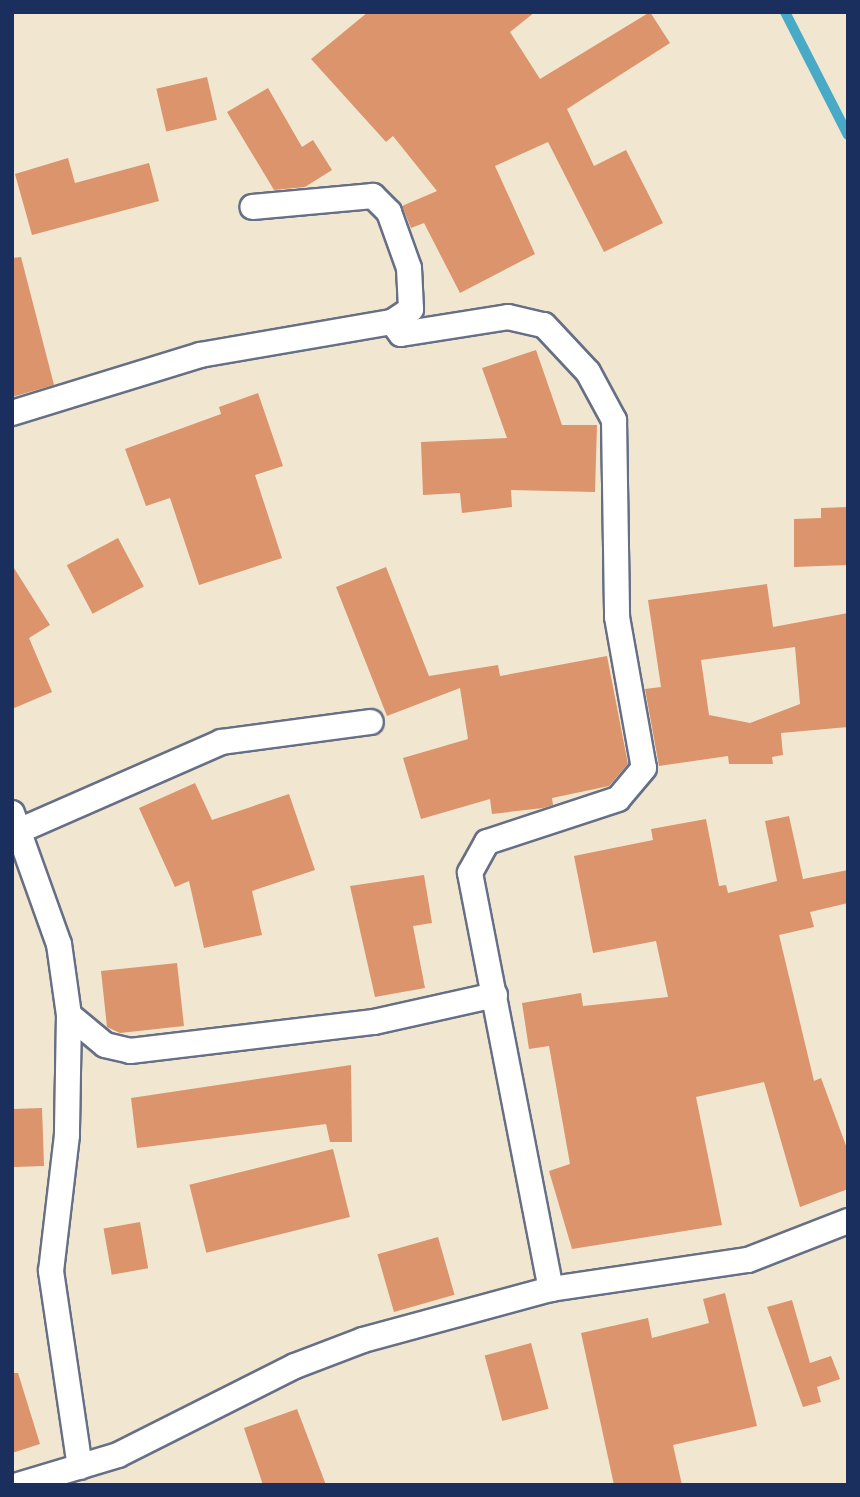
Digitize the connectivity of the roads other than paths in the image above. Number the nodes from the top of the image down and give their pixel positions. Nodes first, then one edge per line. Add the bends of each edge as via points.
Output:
1 (253, 208) dead end
2 (392, 323) junction
3 (12, 413) edge
4 (370, 722) dead end
5 (18, 836) edge
6 (495, 995) junction
7 (69, 1015) junction
8 (848, 1221) edge
9 (551, 1289) junction
10 (80, 1467) junction
11 (18, 1485) edge

1 - 2 street via 373,196 389,212 412,284 411,309
2 - 3 street via 200,355
2 - 6 street via 401,334 508,317 544,325 588,372 614,420 617,617 644,768 618,799 487,842 476,855 472,899
4 - 5 street via 221,742
5 - 7 street via 59,944
6 - 7 street via 374,1022 130,1051 105,1045
6 - 9 street
7 - 10 street via 67,1135 51,1272
8 - 9 street via 748,1260
9 - 10 street via 341,1349
10 - 11 street

